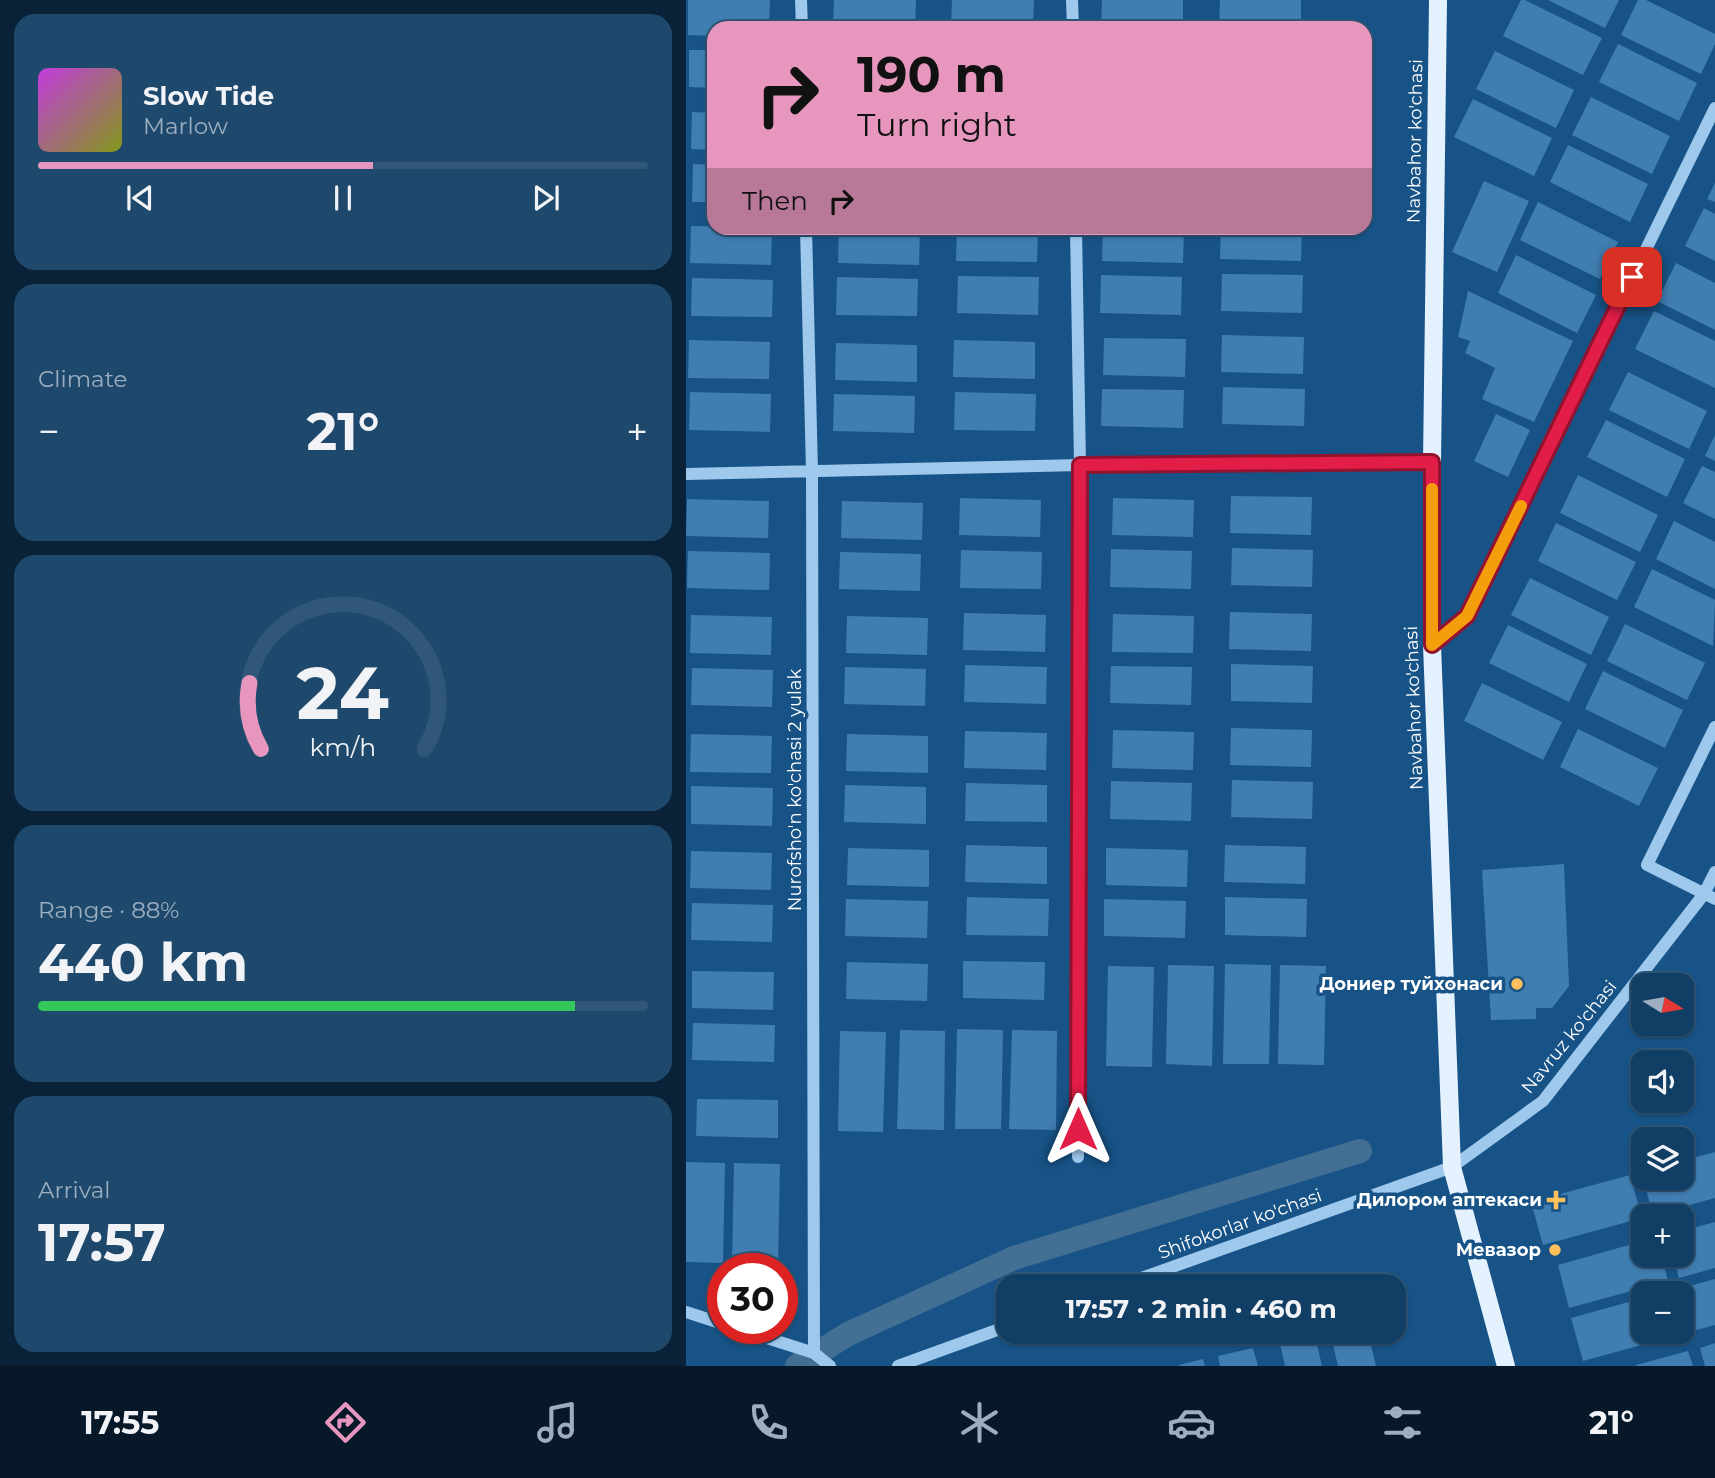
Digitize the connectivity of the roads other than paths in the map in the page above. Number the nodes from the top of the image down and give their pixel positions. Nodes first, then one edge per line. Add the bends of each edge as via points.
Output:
1 (801, 0) edge
2 (1072, 0) edge
3 (1438, 0) edge
4 (802, 21) edge
5 (1073, 21) edge
6 (1715, 108) edge
7 (806, 235) edge
8 (1076, 235) edge
9 (1432, 462) junction
10 (1080, 465) junction
11 (812, 471) junction
12 (686, 474) edge
13 (1432, 645) junction
14 (1715, 727) edge
15 (1715, 872) edge
16 (1709, 897) edge
17 (1078, 1157) dead end
18 (1452, 1167) junction
19 (1153, 1274) edge
20 (686, 1312) edge
21 (707, 1319) edge
22 (996, 1330) edge
23 (786, 1344) edge
24 (814, 1353) junction
25 (830, 1366) edge
26 (898, 1366) edge
27 (1506, 1366) edge

1 - 4 street
2 - 5 street
3 - 9 main road, Navbahor ko'chasi
6 - 13 street via 1467,616
7 - 11 street, Nurofsho'n ko'chasi 2 yulak
8 - 10 street
9 - 10 street
9 - 13 main road, Navbahor ko'chasi
10 - 11 street
10 - 17 street
11 - 12 street
11 - 24 street, Nurofsho'n ko'chasi 2 yulak
13 - 18 main road, Navbahor ko'chasi
14 - 16 street via 1647,865
15 - 16 street, Navruz ko'chasi
16 - 18 street, Navruz ko'chasi via 1544,1101
18 - 19 street, Shifokorlar ko'chasi
18 - 27 main road, Navbahor ko'chasi
20 - 21 street
22 - 26 street
23 - 24 street
24 - 25 street

